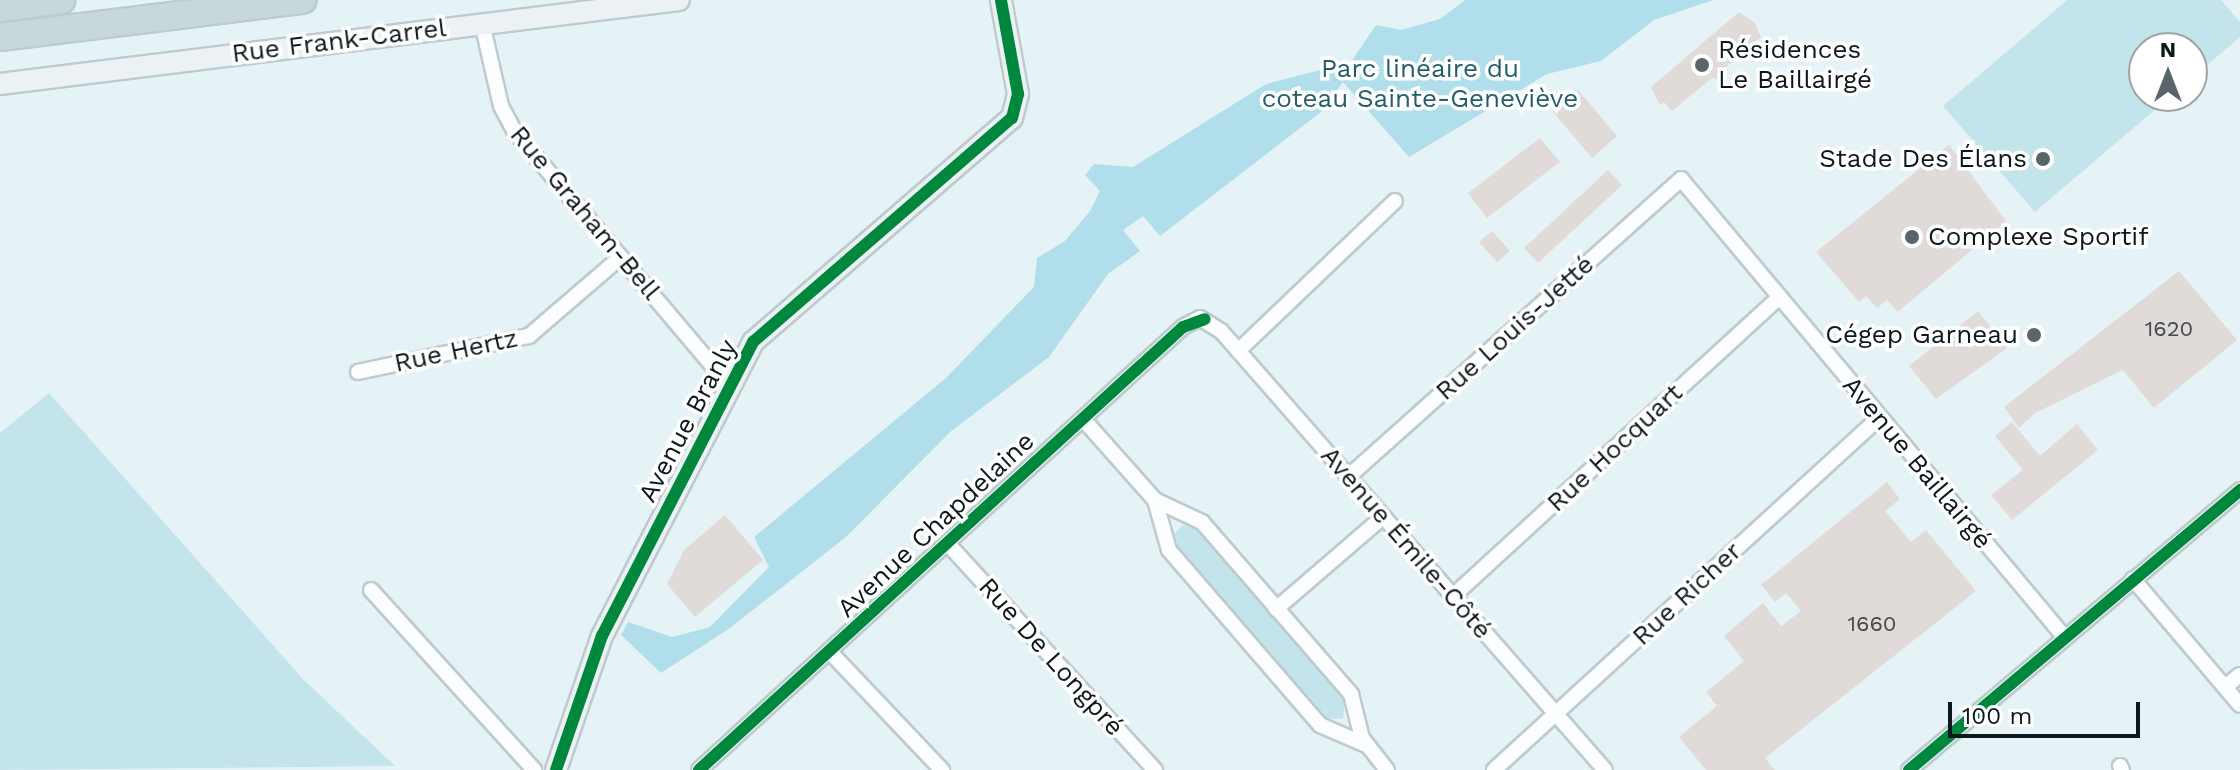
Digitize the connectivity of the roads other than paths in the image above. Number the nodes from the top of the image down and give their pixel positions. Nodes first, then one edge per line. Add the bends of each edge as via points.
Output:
1 (61, 0) edge
2 (303, 0) edge
3 (679, 0) edge
4 (1001, 0) edge
5 (297, 1) edge
6 (0, 7) edge
7 (482, 23) junction
8 (0, 37) edge
9 (0, 54) edge
10 (0, 84) edge
11 (1681, 179) joint
12 (1395, 201) dead end
13 (621, 257) junction
14 (1777, 299) junction
15 (1205, 319) joint
16 (1238, 351) junction
17 (358, 372) dead end
18 (728, 384) junction
19 (1879, 418) junction
20 (1083, 419) junction
21 (1348, 477) junction
22 (2240, 490) edge
23 (1155, 500) junction
24 (1383, 517) junction
25 (947, 543) junction
26 (2133, 579) junction
27 (371, 590) dead end
28 (1452, 597) junction
29 (1276, 609) junction
30 (2062, 634) junction
31 (830, 652) junction
32 (2240, 675) edge
33 (2225, 687) junction
34 (2240, 705) edge
35 (1557, 713) junction
36 (1366, 745) junction
37 (534, 770) edge
38 (556, 770) edge
39 (699, 770) edge
40 (942, 770) edge
41 (1155, 770) edge
42 (1387, 770) edge
43 (1494, 770) edge
44 (1605, 770) edge
45 (1909, 770) edge

1 - 6 highway
2 - 5 highway
3 - 7 street, Rue Frank-Carrel
4 - 18 street, Avenue Branly via 1018,94 1012,118 777,316
5 - 8 highway
5 - 9 highway via 132,36
7 - 10 street, Rue Frank-Carrel
7 - 13 street, Rue Graham-Bell via 501,106 515,132
11 - 14 street, Avenue Baillairgé
11 - 21 street, Rue Louis-Jetté
12 - 16 street
13 - 17 street, Rue Hertz via 529,336
13 - 18 street, Rue Graham-Bell
14 - 19 street, Avenue Baillairgé
14 - 28 street, Rue Hocquart
15 - 16 street, Avenue Émile-Côté
15 - 20 street, Avenue Chapdelaine via 1189,322
16 - 21 street, Avenue Émile-Côté
18 - 38 street, Avenue Branly via 602,636
19 - 30 street, Avenue Baillairgé
19 - 35 street, Rue Richer
20 - 23 street
20 - 25 street, Avenue Chapdelaine
21 - 24 street, Avenue Émile-Côté
22 - 26 street
23 - 29 street via 1202,522
23 - 36 street via 1169,550 1320,725
24 - 28 street, Avenue Émile-Côté
24 - 29 street
25 - 31 street, Avenue Chapdelaine
25 - 41 street, Rue De Longpré
26 - 30 street
26 - 33 street
27 - 37 street
28 - 35 street, Avenue Émile-Côté
29 - 36 street via 1351,694
30 - 45 street
31 - 39 street, Avenue Chapdelaine
31 - 40 street
32 - 33 street
33 - 34 street
35 - 43 street, Rue Richer
35 - 44 street, Avenue Émile-Côté
36 - 42 street

